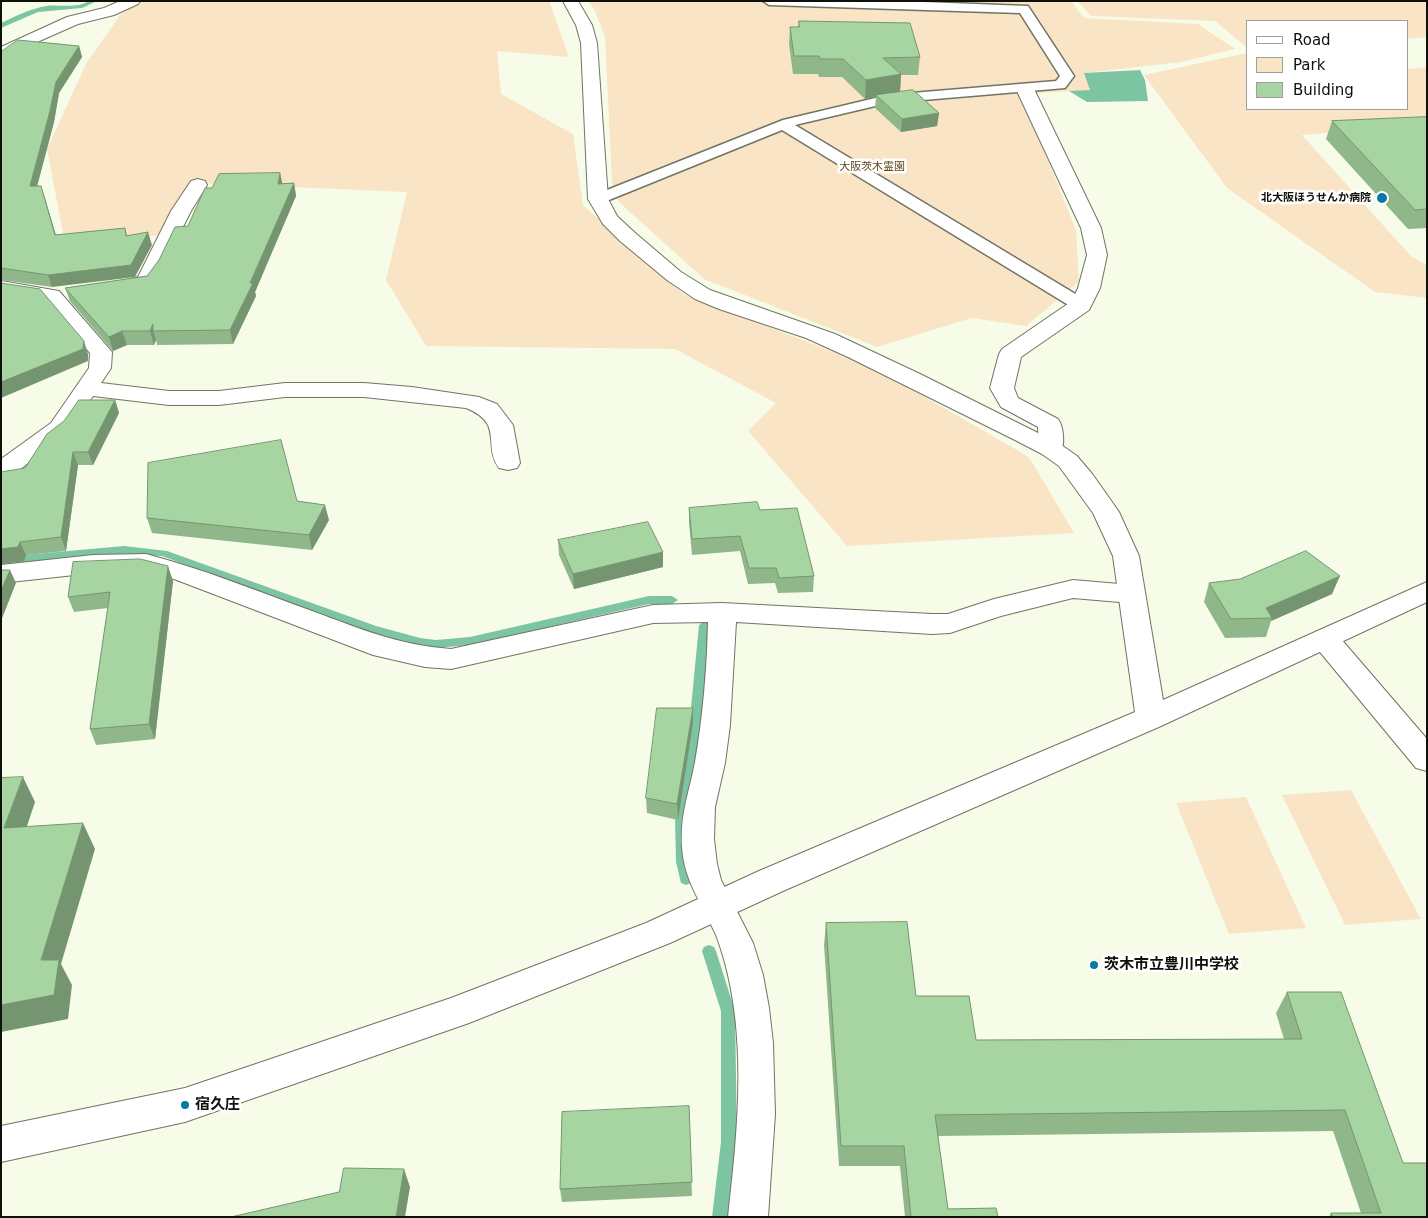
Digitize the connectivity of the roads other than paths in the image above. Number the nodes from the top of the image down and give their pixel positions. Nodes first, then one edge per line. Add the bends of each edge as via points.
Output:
1 (133, 1) edge
2 (570, 1) edge
3 (769, 1) edge
4 (1, 53) edge
5 (1025, 88) junction
6 (783, 124) junction
7 (198, 185) dead end
8 (598, 199) junction
9 (1, 288) edge
10 (106, 288) edge
11 (74, 291) edge
12 (52, 295) junction
13 (1081, 305) junction
14 (86, 388) junction
15 (1051, 448) junction
16 (508, 463) dead end
17 (1, 472) edge
18 (1, 574) edge
19 (1427, 591) edge
20 (1131, 594) junction
21 (722, 612) junction
22 (1324, 639) junction
23 (1151, 718) junction
24 (1427, 760) edge
25 (718, 906) junction
26 (1, 1144) edge
27 (748, 1217) edge

1 - 4 street via 109,12 73,20
2 - 8 street via 584,25 589,43
3 - 5 lane via 1024,9 1067,76 1060,85
5 - 6 lane via 888,98
5 - 13 street via 1091,228 1097,256
6 - 8 lane
6 - 13 lane
7 - 10 street via 181,211 147,280 136,286
8 - 15 street via 614,225 692,288 825,338
9 - 12 street
11 - 12 street
12 - 14 street via 102,352 100,368
13 - 15 street via 1010,354 1002,388 1009,402 1050,424
14 - 16 street via 169,398 219,398 285,390 364,390 471,402 489,409 501,425
14 - 17 street via 59,428
15 - 20 street via 1068,461 1106,512 1126,556
18 - 21 street via 93,564 146,563 183,573 383,648 451,659 635,617
19 - 22 street
20 - 21 street via 1073,589 994,608 950,623 932,624
20 - 23 street
21 - 25 street via 719,695 710,765 699,808 702,872
22 - 23 street
22 - 24 street
23 - 25 street
25 - 26 street via 658,933 456,1012 185,1105
25 - 27 street via 736,942 750,1000 756,1066 756,1128

